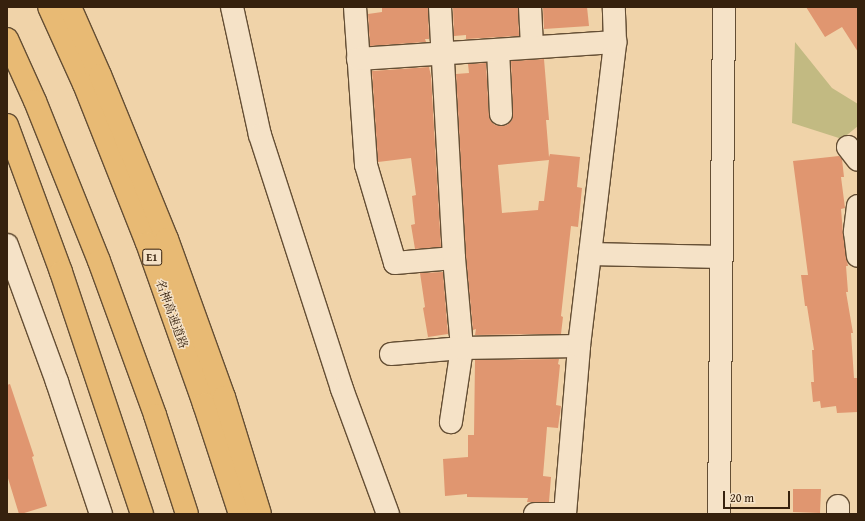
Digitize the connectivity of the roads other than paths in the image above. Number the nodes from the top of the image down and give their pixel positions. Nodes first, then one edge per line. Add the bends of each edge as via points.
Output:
1 (49, 7) edge
2 (70, 7) edge
3 (232, 7) edge
4 (355, 7) edge
5 (440, 7) edge
6 (530, 7) edge
7 (614, 7) edge
8 (724, 7) edge
9 (7, 39) edge
10 (614, 42) junction
11 (532, 47) junction
12 (498, 50) junction
13 (443, 54) junction
14 (358, 59) junction
15 (501, 114) dead end
16 (7, 125) edge
17 (858, 206) edge
18 (857, 232) edge
19 (7, 245) edge
20 (590, 254) junction
21 (858, 256) edge
22 (721, 257) junction
23 (454, 258) junction
24 (579, 346) junction
25 (462, 348) junction
26 (391, 354) dead end
27 (451, 422) dead end
28 (101, 514) edge
29 (142, 514) edge
30 (187, 514) edge
31 (240, 514) edge
32 (260, 514) edge
33 (388, 514) edge
34 (535, 514) edge
35 (565, 514) edge
36 (719, 514) edge

1 - 31 highway, 名神高速道路 / E1 via 84,84 147,243
2 - 32 highway via 167,239 224,397
3 - 33 street via 260,135 342,389
4 - 14 street
5 - 13 street
6 - 11 street
7 - 10 street
8 - 22 street
9 - 30 highway via 35,101 99,261 155,415
10 - 11 street
10 - 20 street
11 - 12 street
12 - 13 street
12 - 15 street
13 - 14 street
13 - 23 street
14 - 23 street via 366,166 395,263
16 - 29 highway via 61,272
17 - 18 street
18 - 21 street
19 - 28 street via 57,382
20 - 22 street
20 - 24 street
22 - 36 street
23 - 25 street
24 - 25 street
24 - 35 street
25 - 26 street
25 - 27 street
34 - 35 street

